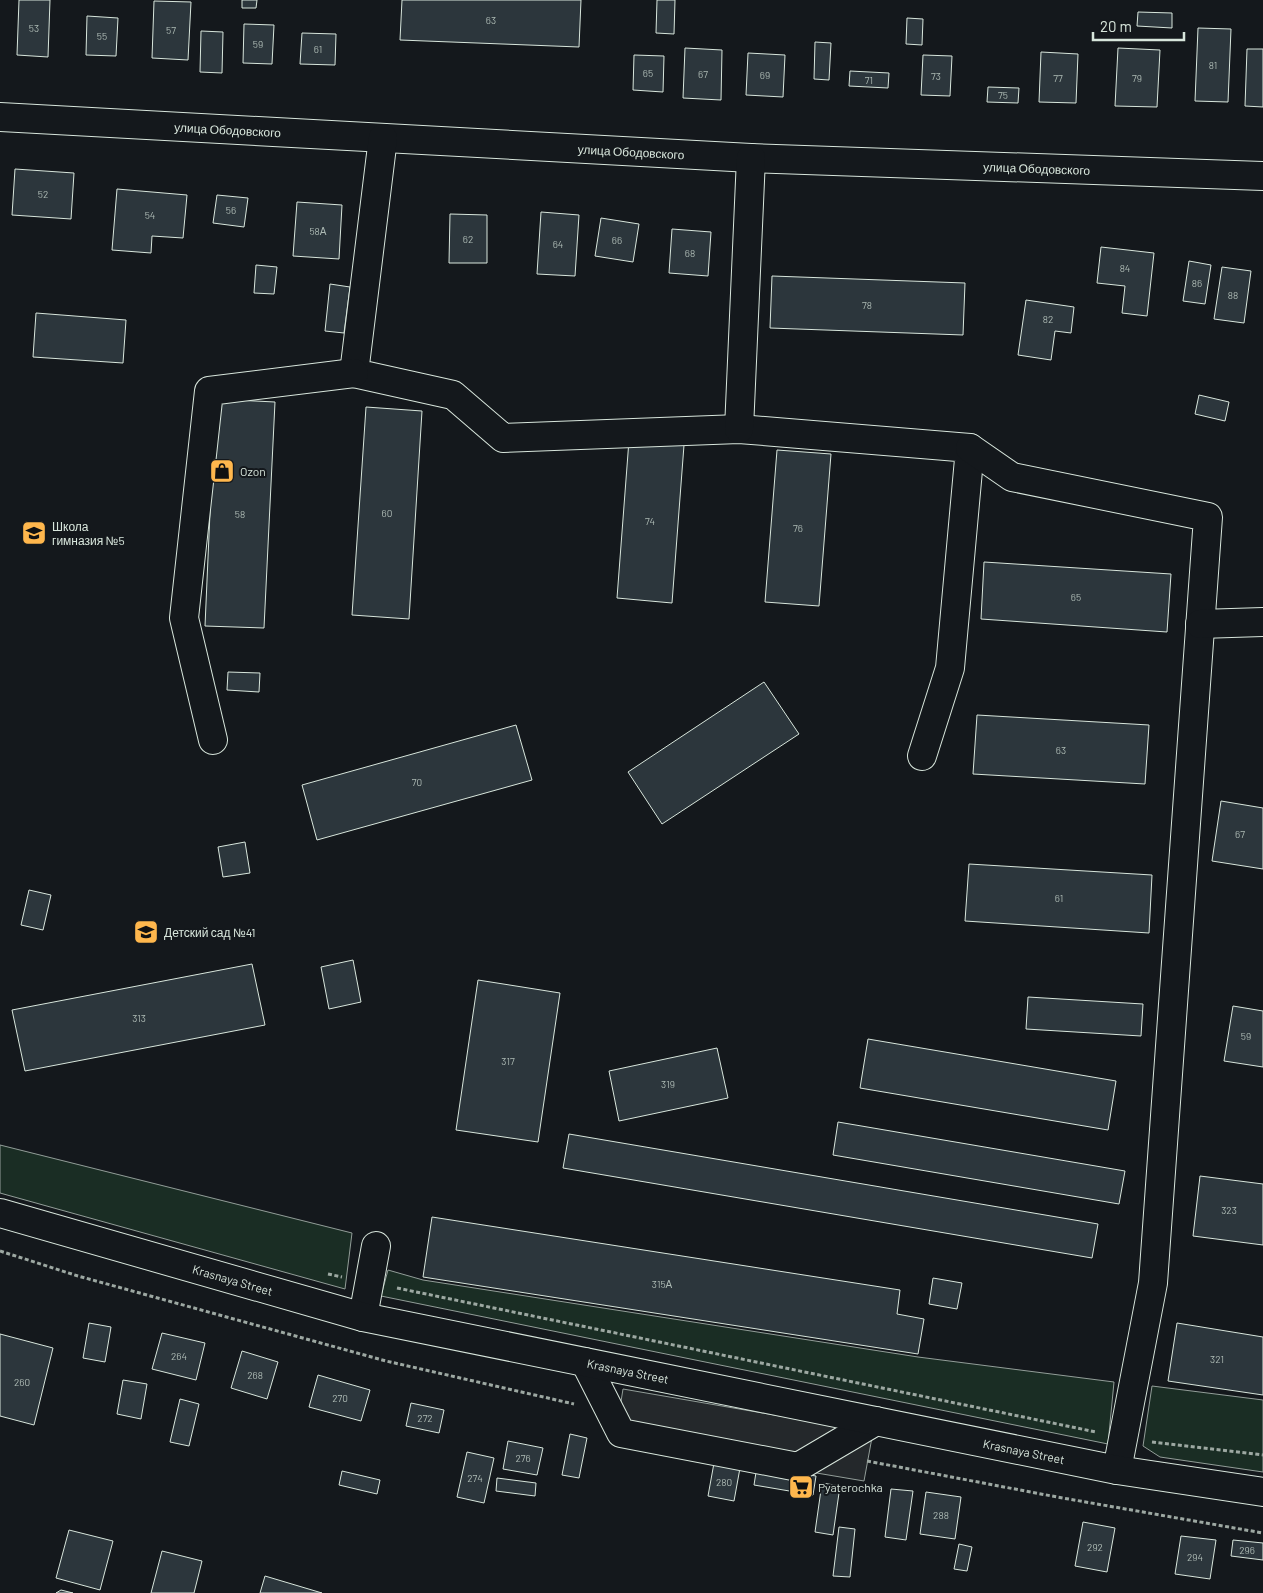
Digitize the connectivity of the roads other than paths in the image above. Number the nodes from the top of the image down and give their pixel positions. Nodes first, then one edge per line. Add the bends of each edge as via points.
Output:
1 (0, 118) edge
2 (383, 138) junction
3 (751, 158) junction
4 (1263, 176) edge
5 (354, 373) junction
6 (740, 429) junction
7 (970, 448) junction
8 (1263, 622) edge
9 (1200, 624) junction
10 (213, 740) dead end
11 (922, 756) dead end
12 (0, 1213) edge
13 (376, 1246) dead end
14 (363, 1317) junction
15 (585, 1362) junction
16 (876, 1422) junction
17 (1117, 1470) junction
18 (1263, 1492) edge

1 - 2 main road, улица Ободовского
2 - 3 main road, улица Ободовского
2 - 5 main road
3 - 4 main road, улица Ободовского
3 - 6 main road
5 - 6 main road via 453,394 504,438
5 - 10 main road via 210,391 184,618
6 - 7 main road
7 - 9 main road via 1012,477 1208,517
7 - 11 main road via 950,668
8 - 9 main road
9 - 17 main road via 1153,1284
12 - 14 main road, Krasnaya Street
13 - 14 main road
14 - 15 main road, Krasnaya Street
15 - 16 main road, Krasnaya Street
15 - 16 main road via 621,1433 798,1467
16 - 17 main road, Krasnaya Street
17 - 18 main road, Krasnaya Street

